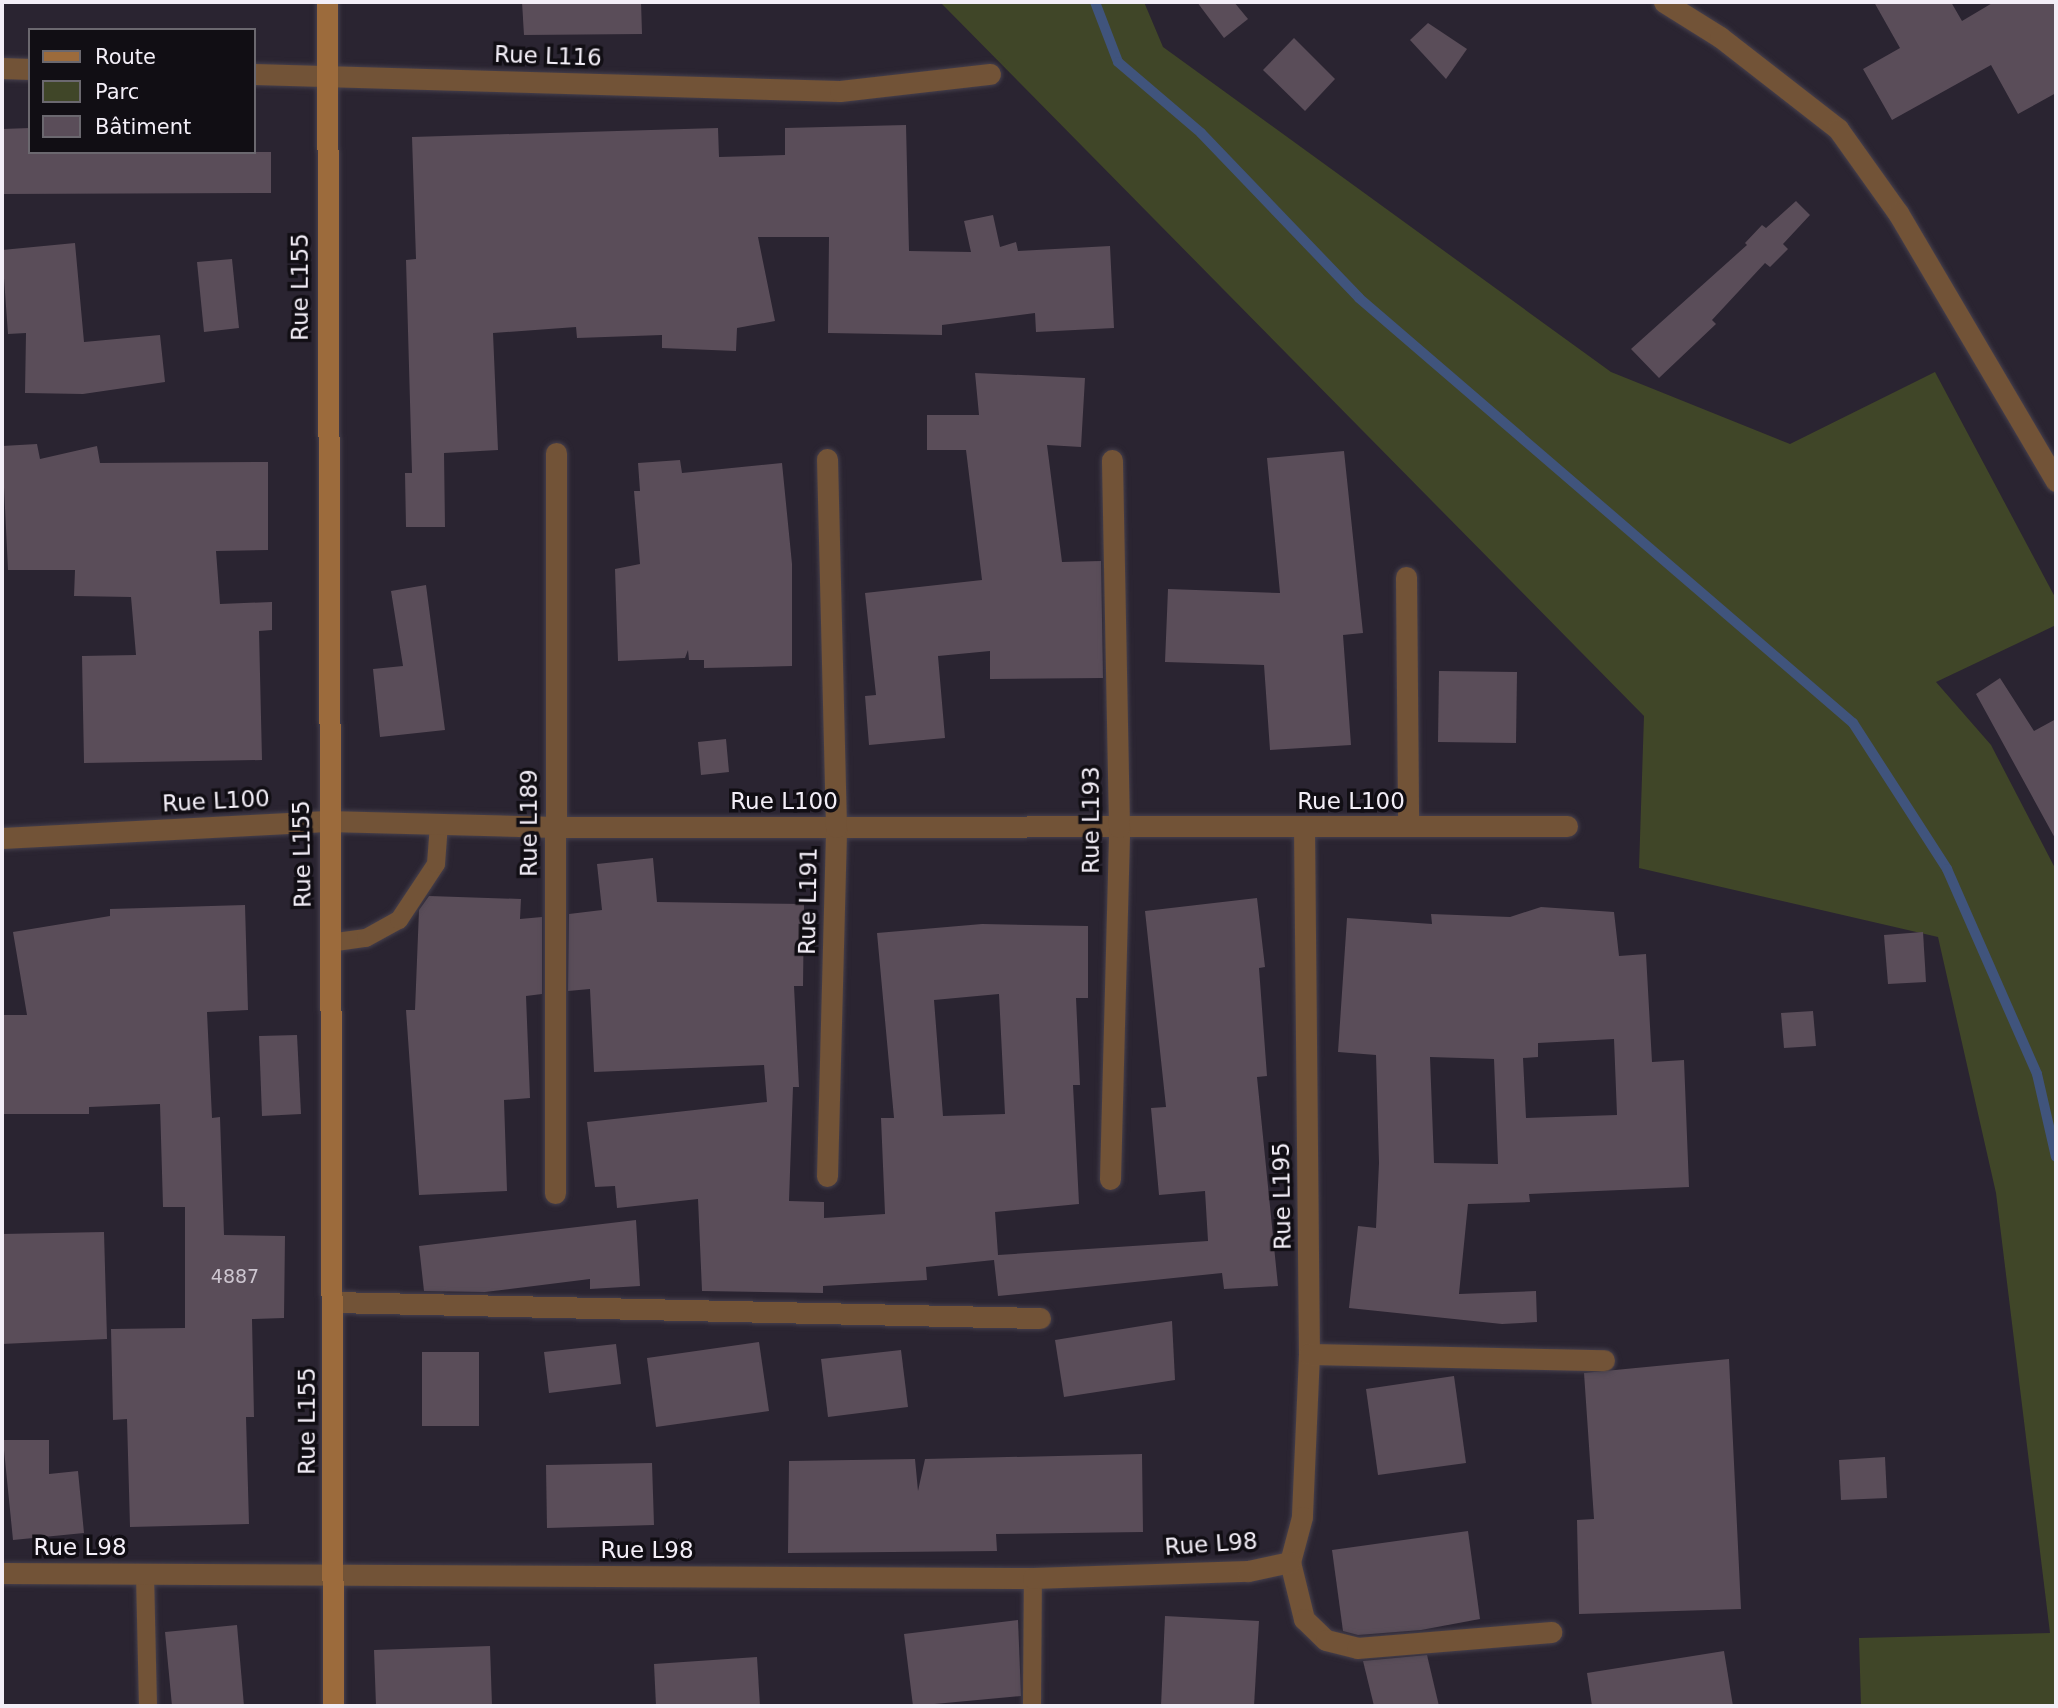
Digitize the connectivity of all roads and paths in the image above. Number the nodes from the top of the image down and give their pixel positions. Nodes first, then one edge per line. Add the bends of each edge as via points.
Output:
1 (327, 2) edge
2 (1664, 2) edge
3 (2, 68) edge
4 (28, 69) edge
5 (256, 74) edge
6 (990, 74) dead end
7 (326, 76) junction
8 (556, 453) dead end
9 (827, 459) dead end
10 (1112, 460) dead end
11 (2056, 481) edge
12 (1406, 577) dead end
13 (327, 821) junction
14 (439, 824) junction
15 (1567, 826) dead end
16 (555, 827) junction
17 (836, 827) junction
18 (1119, 827) junction
19 (1304, 827) junction
20 (1408, 827) junction
21 (2, 838) edge
22 (329, 943) junction
23 (827, 1176) dead end
24 (1110, 1180) dead end
25 (555, 1193) dead end
26 (333, 1302) junction
27 (1040, 1318) dead end
28 (1309, 1354) junction
29 (1604, 1360) dead end
30 (1290, 1562) junction
31 (2, 1573) edge
32 (145, 1574) junction
33 (333, 1574) junction
34 (1033, 1578) junction
35 (1551, 1632) dead end
36 (148, 1706) edge
37 (333, 1706) edge
38 (1032, 1706) edge

1 - 7 street, Rue L155
2 - 11 street via 1720,37 1838,129 1898,213
3 - 4 street
5 - 7 street, Rue L116
6 - 7 street, Rue L116 via 840,91
7 - 13 street, Rue L155
8 - 16 street, Rue L189
9 - 17 street, Rue L191
10 - 18 street, Rue L193
12 - 20 street
13 - 14 street, Rue L100
13 - 21 street, Rue L100
13 - 22 street, Rue L155
14 - 16 street, Rue L100
14 - 22 lane via 436,864 398,920 366,938
15 - 20 street, Rue L100
16 - 17 street, Rue L100
16 - 25 street, Rue L189
17 - 18 street, Rue L100
17 - 23 street, Rue L191
18 - 19 street, Rue L100
18 - 24 street, Rue L193
19 - 20 street, Rue L100
19 - 28 street, Rue L195
22 - 26 street, Rue L155
26 - 27 street
26 - 33 street, Rue L155
28 - 29 street
28 - 30 street, Rue L195 via 1302,1517
30 - 34 street, Rue L98 via 1248,1571
30 - 35 street via 1304,1619 1326,1640 1357,1648
31 - 32 street, Rue L98
32 - 33 street, Rue L98
32 - 36 lane
33 - 34 street, Rue L98
33 - 37 street, Rue L155
34 - 38 lane

